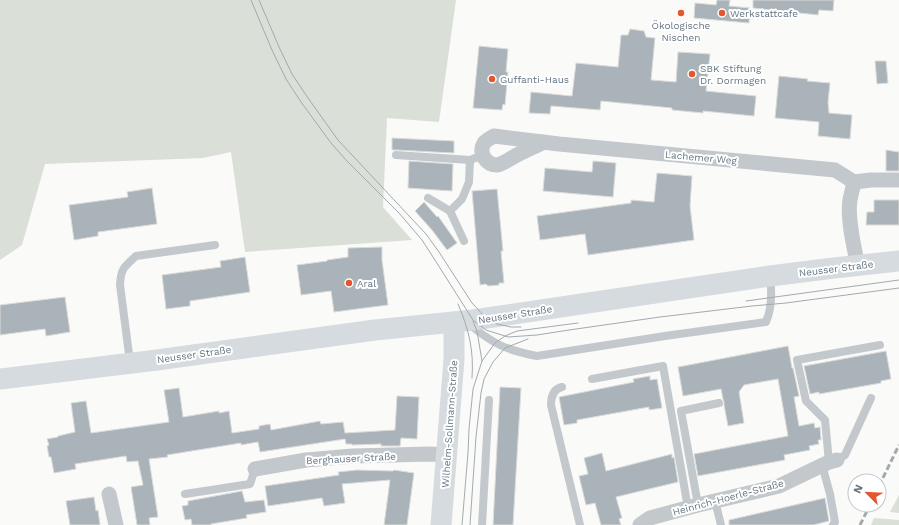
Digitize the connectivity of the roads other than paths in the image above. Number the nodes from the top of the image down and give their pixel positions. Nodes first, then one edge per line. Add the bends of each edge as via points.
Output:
1 (544, 142) junction
2 (396, 156) dead end
3 (476, 158) junction
4 (899, 180) edge
5 (854, 182) junction
6 (428, 198) dead end
7 (450, 211) junction
8 (464, 241) dead end
9 (215, 245) dead end
10 (899, 261) edge
11 (858, 266) junction
12 (770, 276) junction
13 (460, 322) junction
14 (880, 345) dead end
15 (131, 363) junction
16 (0, 379) edge
17 (592, 379) dead end
18 (562, 387) dead end
19 (871, 398) dead end
20 (489, 400) dead end
21 (719, 403) dead end
22 (447, 455) junction
23 (830, 462) junction
24 (255, 469) joint
25 (109, 494) dead end
26 (185, 494) dead end
27 (715, 501) junction
28 (693, 506) junction
29 (116, 525) edge
30 (441, 525) edge
31 (482, 525) edge
32 (580, 525) edge
33 (640, 525) edge
34 (721, 525) edge
35 (833, 525) edge

1 - 3 street via 498,165
1 - 3 street, Lachemer Weg via 494,136 485,142
1 - 5 street, Lachemer Weg via 835,170
2 - 3 lane
3 - 7 lane via 462,200
4 - 5 street
5 - 11 street via 850,215
6 - 7 lane
7 - 8 lane
9 - 15 lane via 136,256 126,265 121,274 120,285
10 - 11 main road, Neusser Straße
11 - 12 main road, Neusser Straße
12 - 13 main road, Neusser Straße
12 - 13 lane via 771,304 766,322 537,356 518,353 495,343
13 - 15 main road, Neusser Straße via 333,335
13 - 22 main road, Wilhelm-Sollmann-Straße via 454,359
14 - 23 lane via 797,360 806,401 825,420
15 - 16 main road, Neusser Straße
17 - 28 lane via 663,366
18 - 32 lane via 556,389 551,405
19 - 23 lane via 845,455
20 - 31 lane
21 - 28 lane via 681,411
22 - 24 street, Berghauser Straße via 353,456 306,460
22 - 30 main road, Wilhelm-Sollmann-Straße
23 - 27 street, Heinrich-Hoerle-Straße via 779,486
23 - 35 lane via 830,494 835,522
24 - 26 lane via 250,484
25 - 29 street
27 - 28 street, Heinrich-Hoerle-Straße
27 - 34 lane
28 - 33 street, Heinrich-Hoerle-Straße via 650,518

